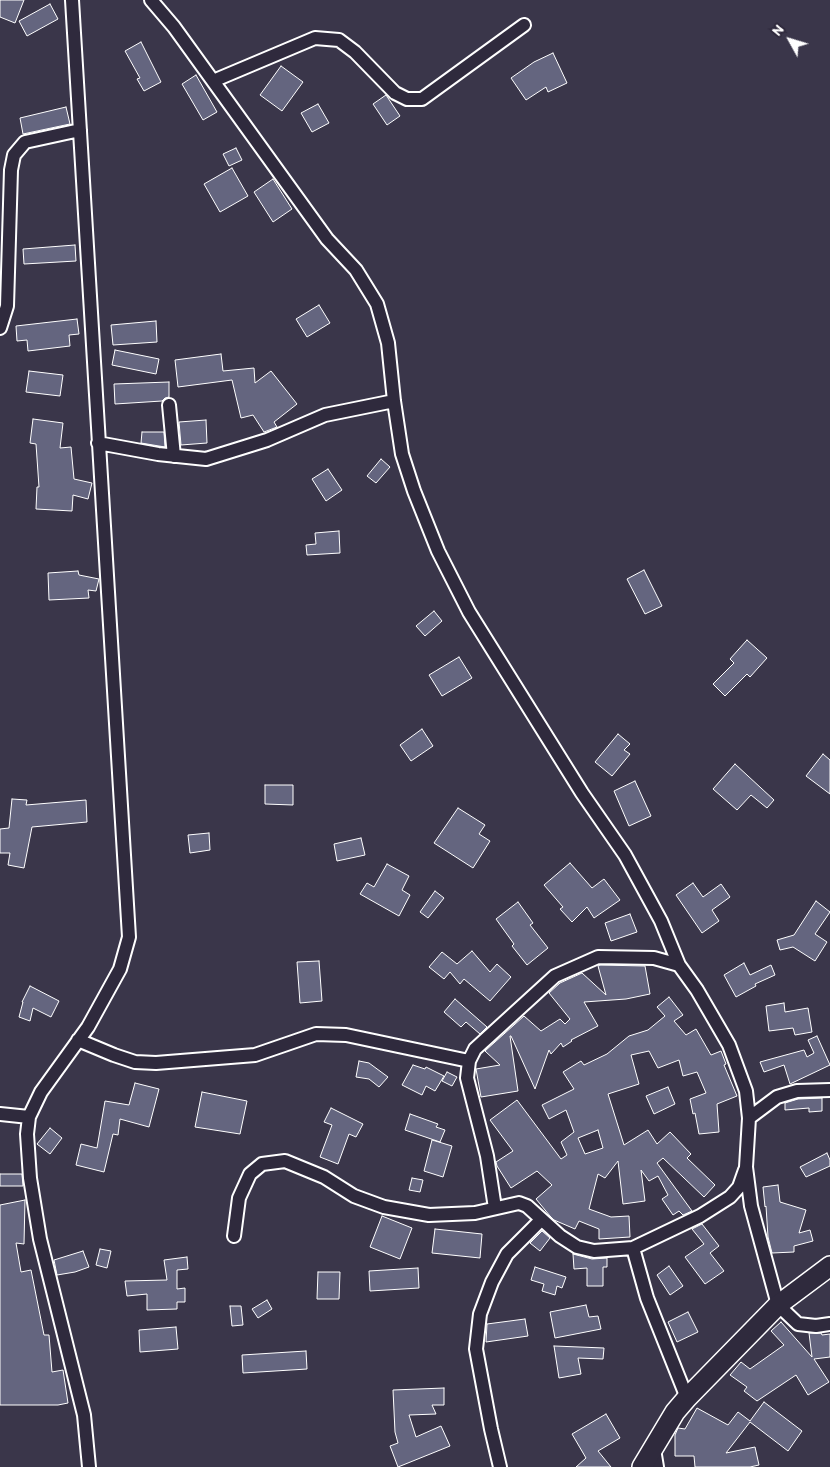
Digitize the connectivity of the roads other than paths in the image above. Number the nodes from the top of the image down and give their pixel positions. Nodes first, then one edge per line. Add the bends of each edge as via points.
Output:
1 (72, 0) edge
2 (151, 0) edge
3 (524, 25) dead end
4 (213, 81) junction
5 (80, 130) junction
6 (0, 328) edge
7 (394, 401) junction
8 (170, 405) dead end
9 (98, 443) junction
10 (174, 456) junction
11 (679, 964) junction
12 (78, 1040) junction
13 (469, 1061) junction
14 (830, 1090) edge
15 (0, 1114) edge
16 (29, 1117) junction
17 (749, 1118) junction
18 (746, 1168) junction
19 (495, 1208) junction
20 (541, 1220) junction
21 (234, 1236) dead end
22 (633, 1248) junction
23 (830, 1266) edge
24 (778, 1304) junction
25 (830, 1324) edge
26 (686, 1398) junction
27 (654, 1448) junction
28 (89, 1467) edge
29 (500, 1467) edge
30 (642, 1467) edge
31 (657, 1467) edge

1 - 5 street
2 - 4 street
3 - 4 street via 422,99 407,99 395,93 339,40 315,38
4 - 7 street via 327,240 356,270 377,304 388,343
5 - 6 street via 25,142 14,155 7,306
5 - 9 street
7 - 10 street via 325,415 268,440 206,459
7 - 11 street via 402,454 438,552 469,612 625,856 661,921
8 - 10 street
9 - 10 street
9 - 12 street via 129,937 120,969
11 - 13 street via 654,958 598,957 555,976 475,1049
11 - 17 street via 729,1045 746,1090
12 - 13 street via 121,1058 156,1063 255,1055 316,1034 346,1035
12 - 16 street via 41,1092
13 - 19 street via 467,1078 488,1156
14 - 17 street via 797,1091 776,1098
15 - 16 street
16 - 28 street via 28,1161 40,1240 84,1415
17 - 18 street
18 - 22 street via 739,1187 730,1196 700,1216
18 - 24 street via 751,1206
19 - 20 street via 519,1203 527,1206
19 - 21 street via 475,1213 429,1215 384,1207 285,1162 262,1164 250,1174 239,1198
20 - 22 street via 577,1247 594,1251
20 - 29 street via 507,1254 480,1314 476,1349
22 - 26 street via 647,1298
23 - 24 street
24 - 25 street via 798,1324
24 - 26 street
26 - 27 street
27 - 30 street
27 - 31 street

